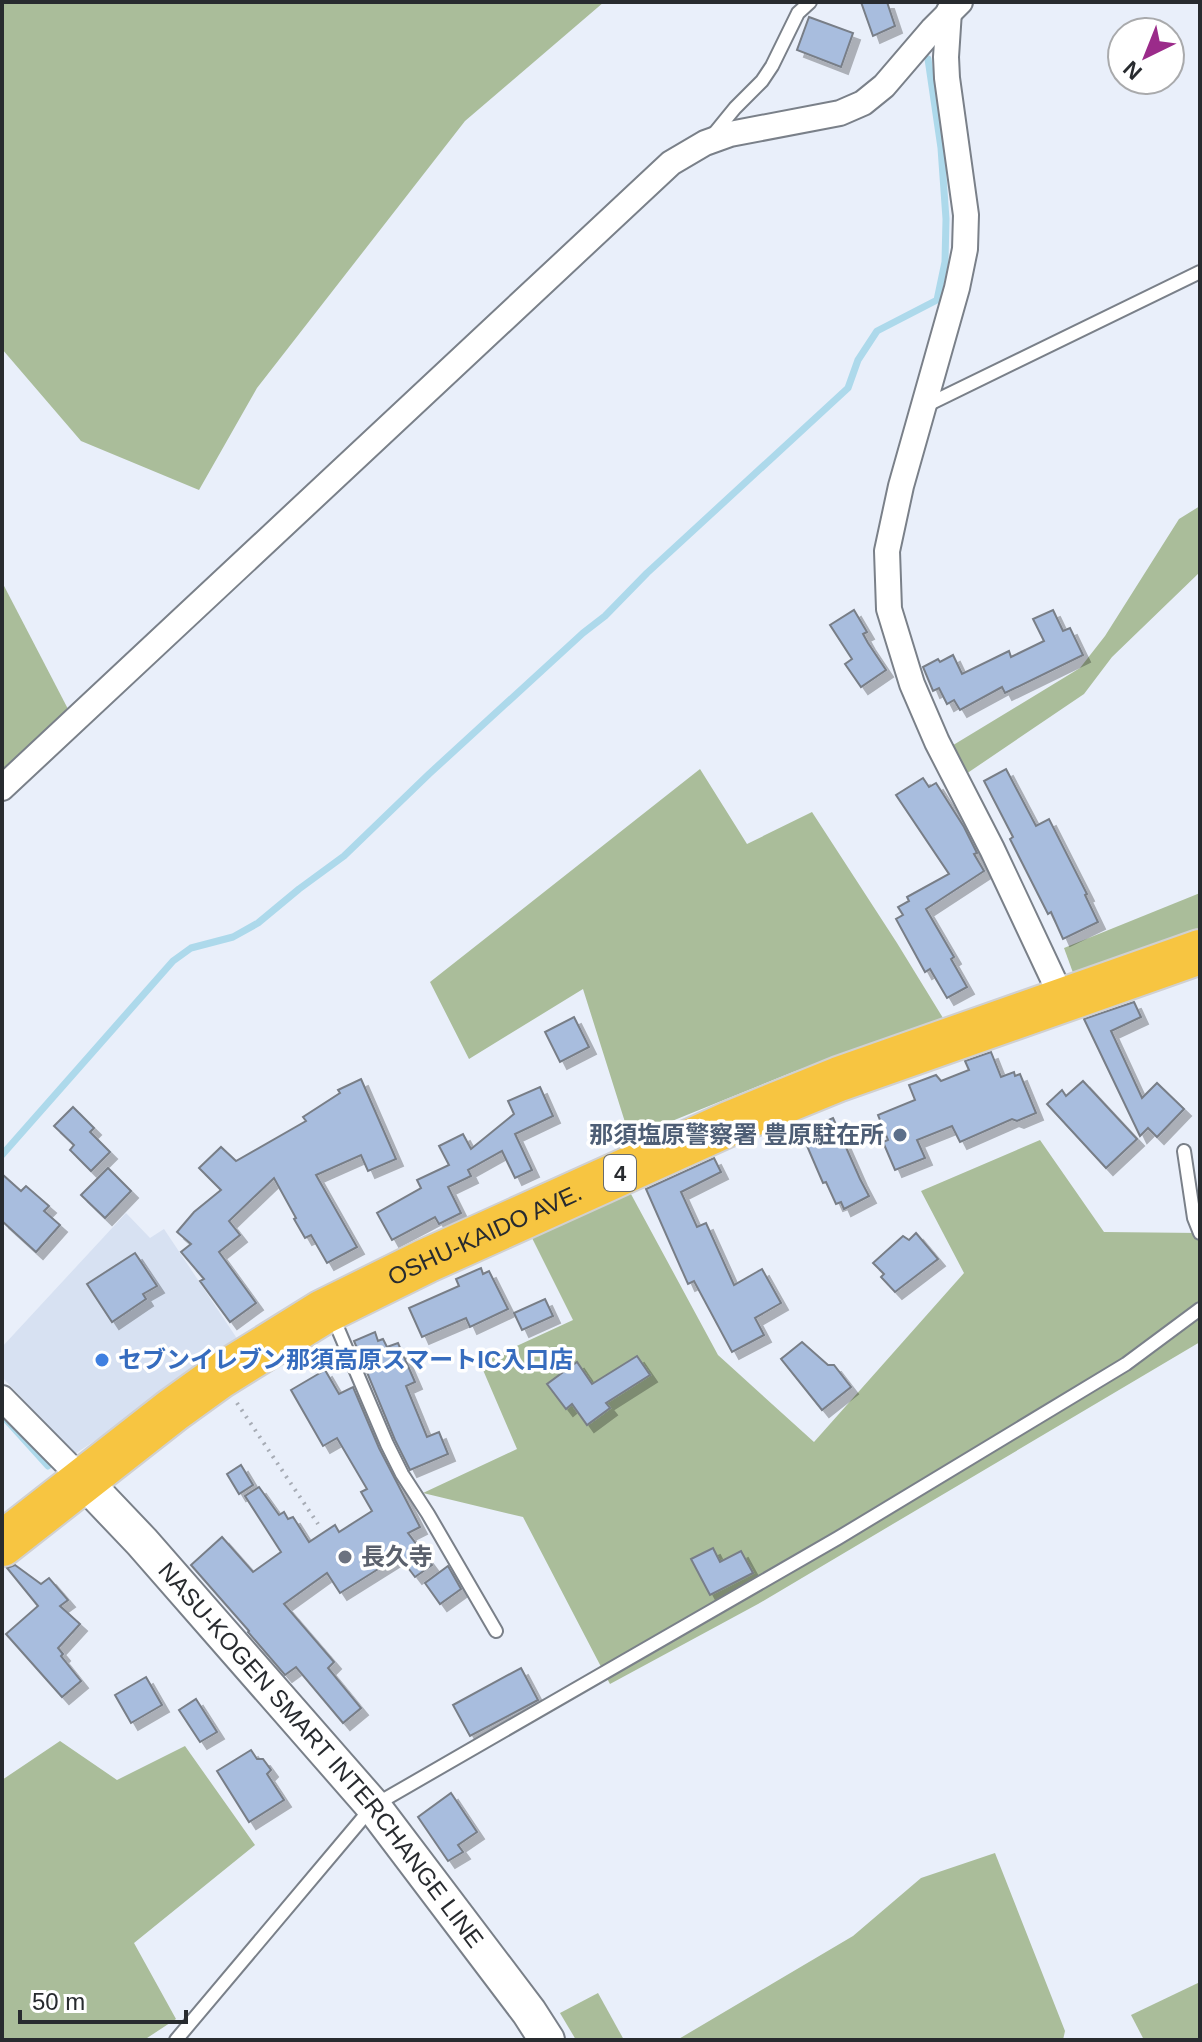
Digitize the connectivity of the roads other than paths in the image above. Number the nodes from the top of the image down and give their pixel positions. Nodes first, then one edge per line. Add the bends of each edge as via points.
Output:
1 (810, 2) edge
2 (952, 5) edge
3 (705, 143) junction
4 (1200, 272) edge
5 (925, 406) junction
6 (2, 788) edge
7 (1200, 952) edge
8 (1063, 1000) junction
9 (1184, 1151) dead end
10 (1200, 1233) edge
11 (329, 1309) junction
12 (1200, 1309) edge
13 (2, 1398) edge
14 (83, 1480) junction
15 (2, 1544) edge
16 (496, 1631) dead end
17 (373, 1806) junction
18 (176, 2040) edge
19 (547, 2040) edge

1 - 3 lane via 798,13 762,81
2 - 3 street via 884,86 863,103 840,113
2 - 5 street via 947,78 966,215 965,249
3 - 6 street via 671,163
4 - 5 lane
5 - 8 street via 887,551 889,609 937,742
7 - 8 highway, OSHU-KAIDO AVE. / 4
8 - 11 highway, OSHU-KAIDO AVE. / 4 via 731,1123
9 - 10 lane
11 - 14 highway, OSHU-KAIDO AVE. / 4 via 220,1376
11 - 16 lane via 402,1474
12 - 17 lane via 1126,1364 851,1530
13 - 14 street
14 - 15 highway, OSHU-KAIDO AVE. / 4
14 - 17 main road, NASU-KOGEN SMART INTERCHANGE LINE
17 - 18 lane
17 - 19 main road, NASU-KOGEN SMART INTERCHANGE LINE

